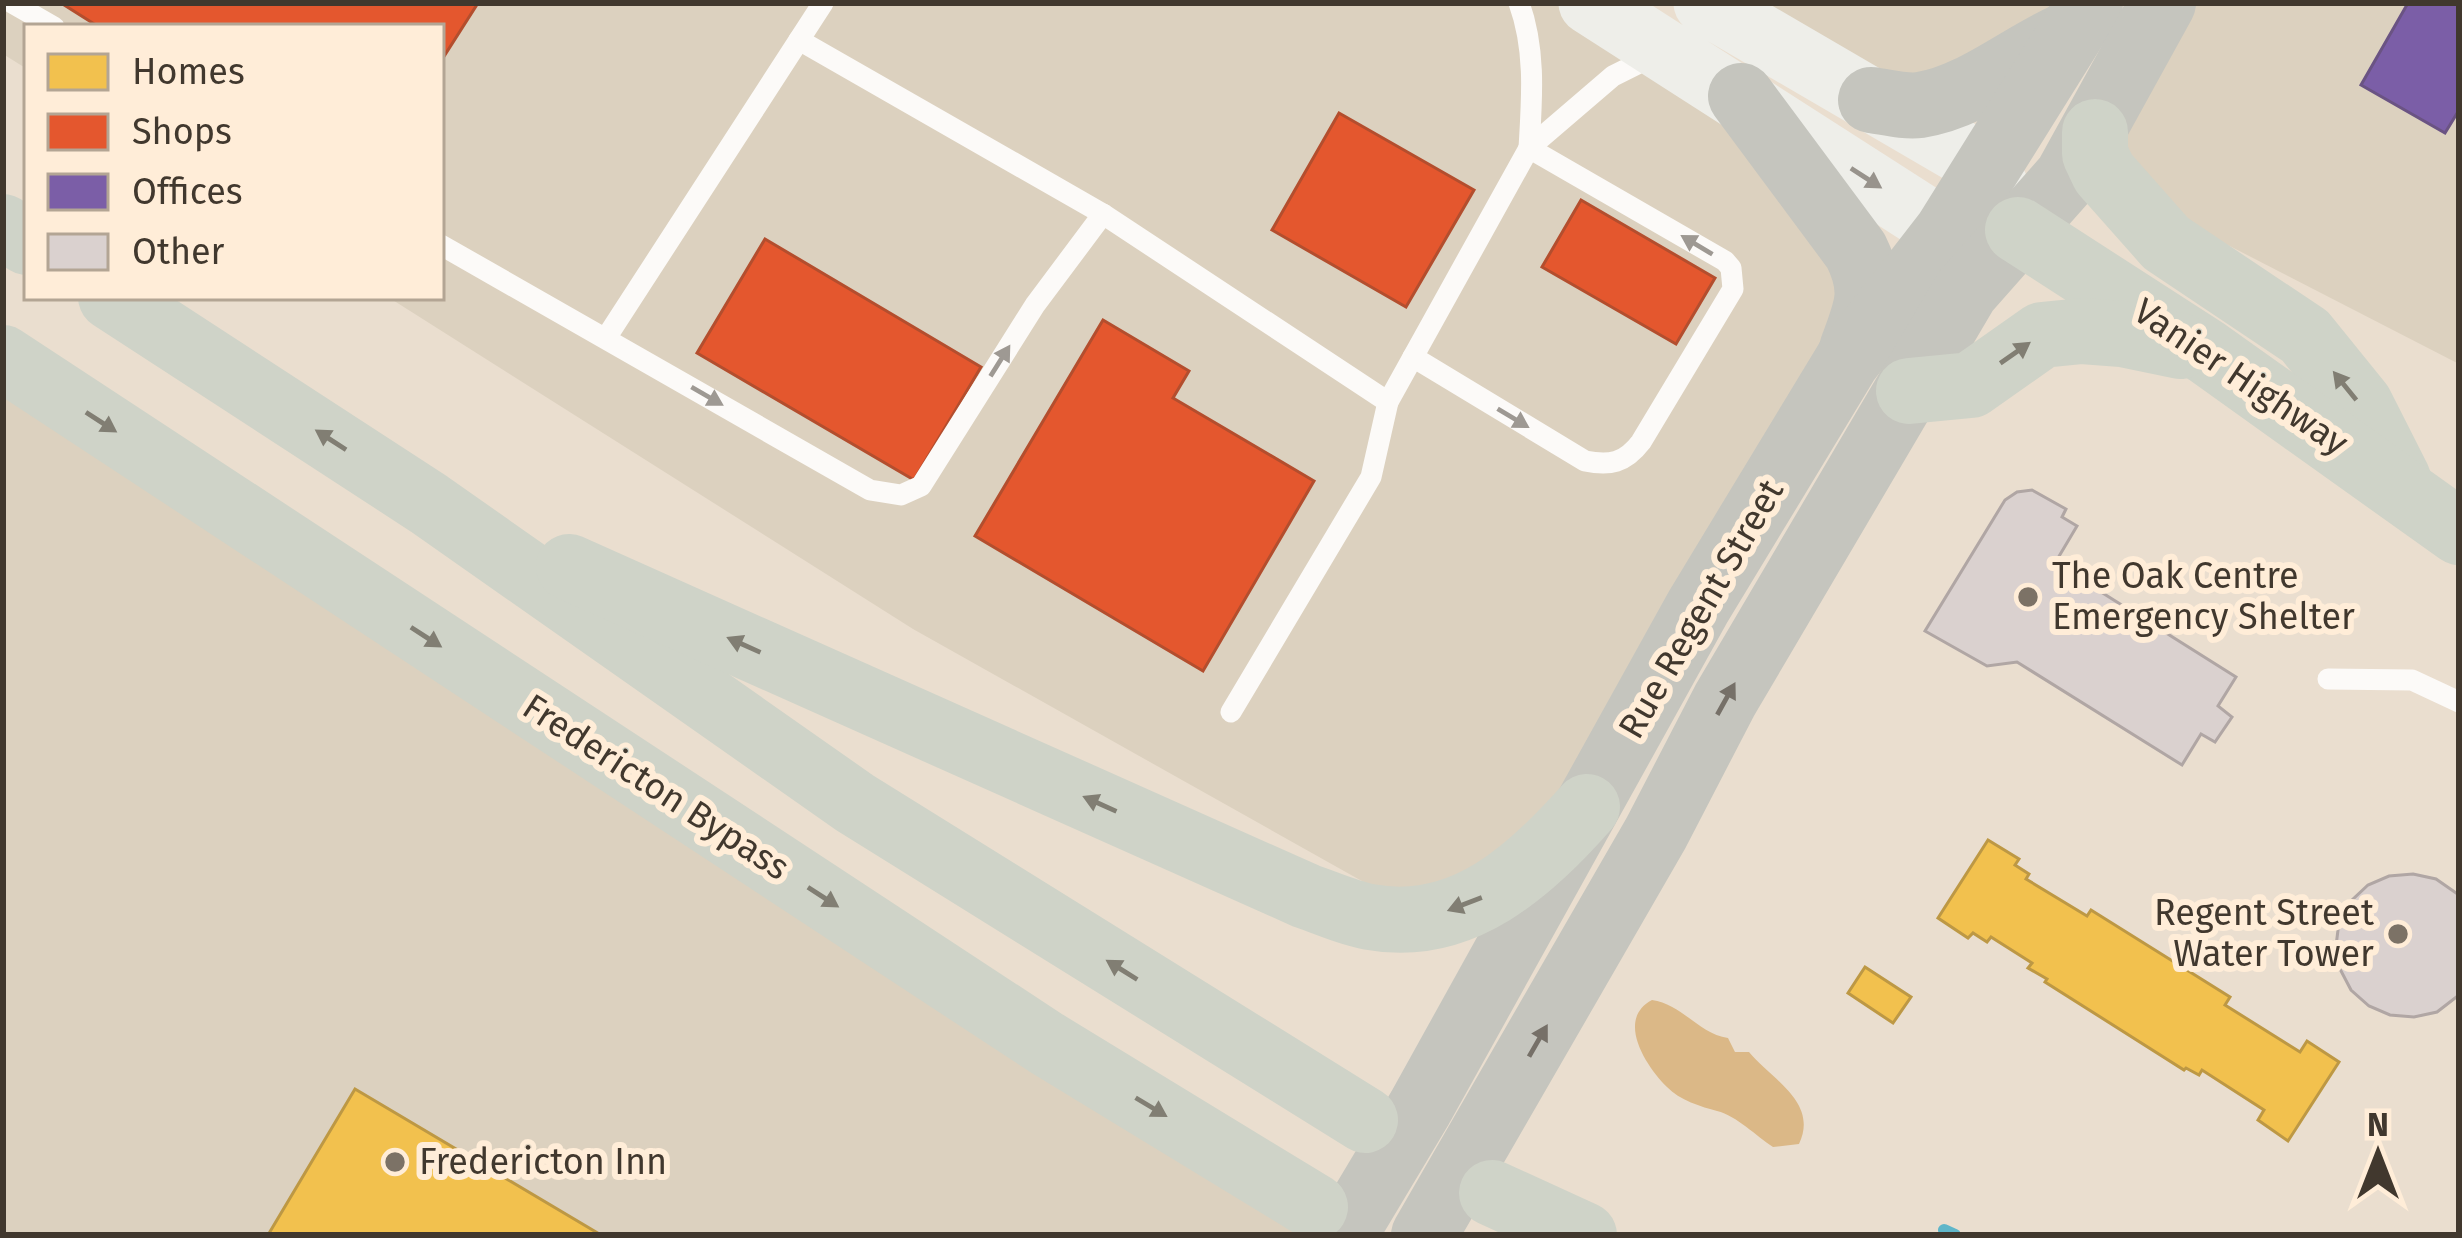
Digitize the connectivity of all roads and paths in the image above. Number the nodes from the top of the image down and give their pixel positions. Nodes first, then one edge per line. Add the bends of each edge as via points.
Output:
1 (12, 3) edge
2 (823, 3) edge
3 (1519, 3) edge
4 (1590, 3) edge
5 (1705, 3) edge
6 (2163, 3) edge
7 (2081, 18) edge
8 (49, 24) edge
9 (799, 40) junction
10 (1681, 61) junction
11 (1741, 96) junction
12 (1871, 100) junction
13 (2095, 132) junction
14 (1529, 148) junction
15 (1988, 168) junction
16 (1103, 214) junction
17 (2018, 230) junction
18 (1947, 232) junction
19 (444, 247) edge
20 (116, 300) edge
21 (606, 338) junction
22 (2207, 352) junction
23 (1413, 357) junction
24 (3, 358) edge
25 (1847, 361) junction
26 (1909, 391) junction
27 (1388, 402) junction
28 (2402, 488) junction
29 (429, 504) junction
30 (2459, 532) edge
31 (2328, 679) dead end
32 (2459, 702) edge
33 (1232, 712) dead end
34 (1588, 806) junction
35 (1392, 1114) junction
36 (1486, 1167) junction
37 (1329, 1221) edge
38 (1424, 1235) edge
39 (1584, 1235) edge

1 - 8 lane
2 - 9 lane
3 - 14 lane via 1532,85
4 - 10 main road
5 - 12 main road
6 - 13 main road, Rue Regent Street
7 - 12 main road via 1956,94 1916,106
7 - 15 main road, Rue Regent Street
9 - 16 lane
9 - 21 lane
10 - 11 main road
10 - 14 lane via 1639,63 1613,76
11 -> 18 main road
11 - 25 main road via 1869,277 1869,305
12 - 15 main road
13 - 17 main road, Rue Regent Street
28 -> 13 highway via 2360,404 2305,336 2166,243 2104,173
14 - 23 lane
23 -> 14 lane via 1585,460 1617,463 1641,442 1733,289 1725,261
15 - 17 main road
15 - 18 main road, Rue Regent Street
21 -> 16 lane via 870,490 901,496 921,486
16 - 27 lane
17 - 18 main road
17 - 22 highway, Vanier Highway
17 - 26 main road, Rue Regent Street via 1966,291
18 - 25 main road, Rue Regent Street
19 - 21 lane
29 -> 20 highway
26 -> 22 highway via 1970,385 2042,335 2122,334
22 - 28 highway, Vanier Highway
23 - 27 lane
24 -> 37 highway, Fredericton Bypass
25 - 34 main road, Rue Regent Street
36 -> 26 main road, Rue Regent Street via 1725,700
27 - 33 lane via 1371,477
28 - 30 highway, Vanier Highway
34 -> 29 highway via 1541,859 1474,902 1426,917 1370,917 1306,896
35 -> 29 highway via 855,803
31 - 32 lane via 2412,680
34 - 35 main road, Rue Regent Street
35 - 37 main road, Rue Regent Street
36 - 38 main road, Rue Regent Street
36 - 39 highway

